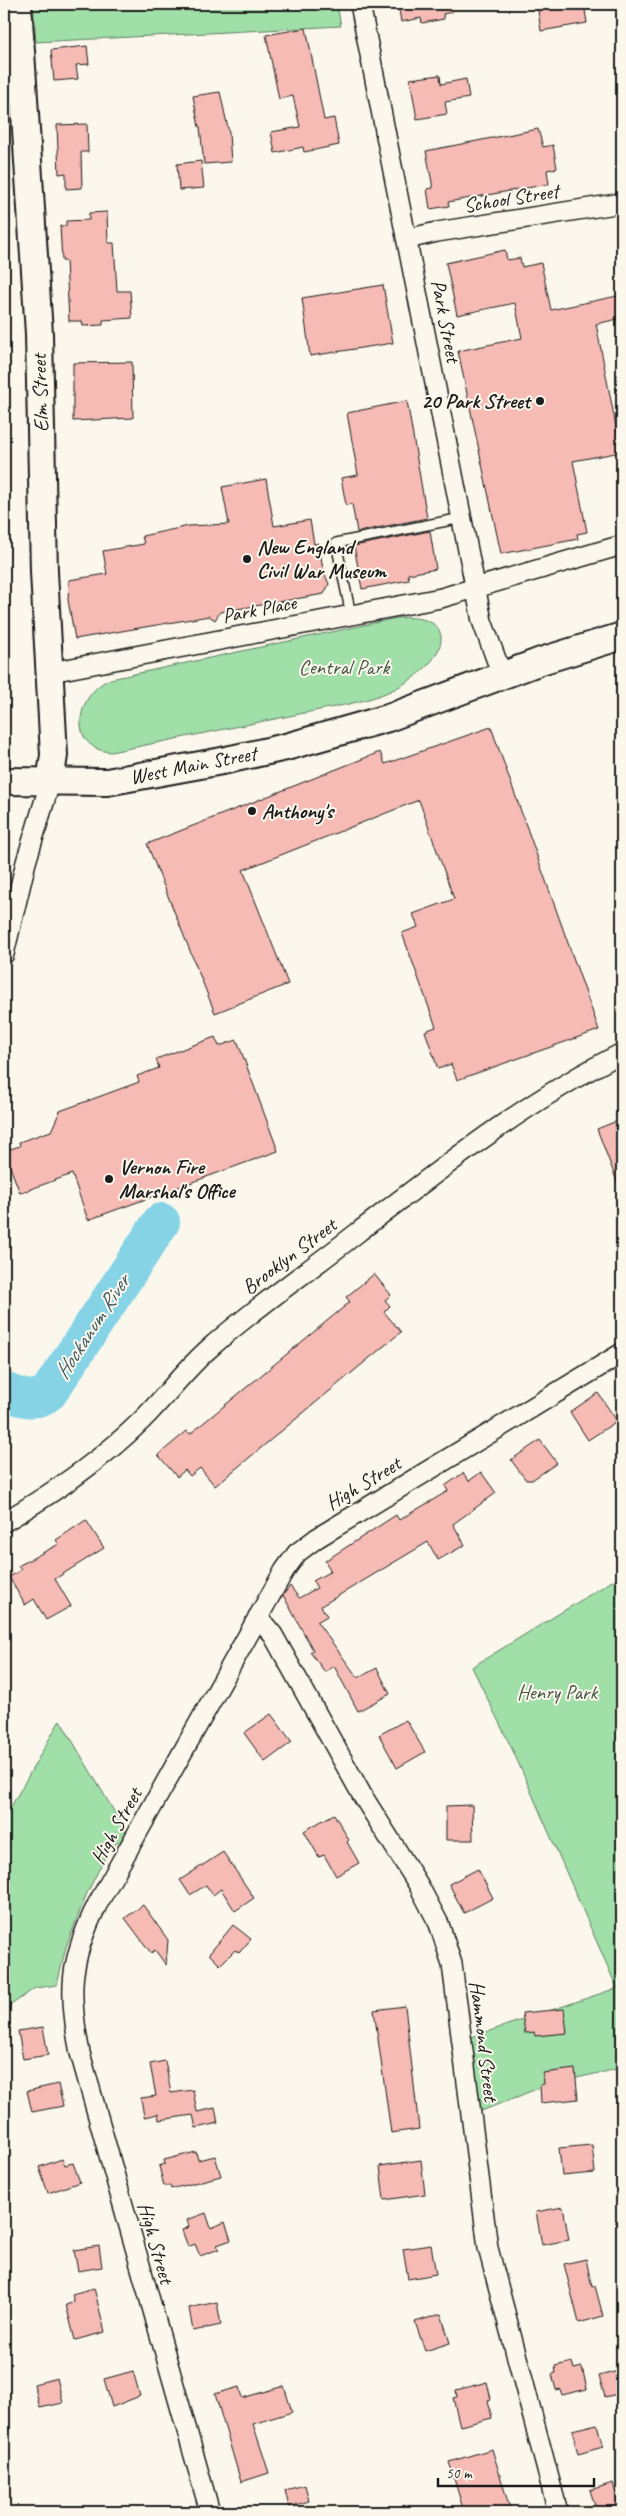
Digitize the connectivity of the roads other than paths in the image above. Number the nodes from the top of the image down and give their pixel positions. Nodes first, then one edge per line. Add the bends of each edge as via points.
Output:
1 (18, 4) edge
2 (360, 4) edge
3 (622, 203) edge
4 (407, 239) junction
5 (462, 518) junction
6 (622, 545) edge
7 (475, 590) junction
8 (351, 615) junction
9 (622, 636) edge
10 (51, 672) junction
11 (502, 675) junction
12 (4, 781) edge
13 (50, 783) junction
14 (4, 954) edge
15 (622, 1053) edge
16 (622, 1353) edge
17 (4, 1522) edge
18 (258, 1617) junction
19 (210, 2512) edge
20 (558, 2512) edge

1 - 10 street, Elm Street via 39,334 44,572
2 - 4 street, Park Street
3 - 4 street, School Street
4 - 5 street, Park Street
5 - 7 street, Park Street
5 - 8 lane via 336,543
6 - 7 street, Park Place
7 - 8 street, Park Place
7 - 11 street, Park Street via 485,631
8 - 10 street, Park Place
9 - 11 street, West Main Street
10 - 13 street, Elm Street via 54,755
11 - 13 street, West Main Street via 388,718 286,746 107,782
12 - 13 street, West Main Street
13 - 14 street via 26,862
15 - 17 street, Brooklyn Street via 519,1112 280,1289 210,1347 141,1420 103,1454 56,1490
16 - 18 street, High Street via 305,1546 290,1560
18 - 19 street, High Street via 89,1921 73,1976 74,2015 87,2082
18 - 20 street, Hammond Street via 273,1635 362,1794 418,1884 438,1924 452,1964 488,2248

